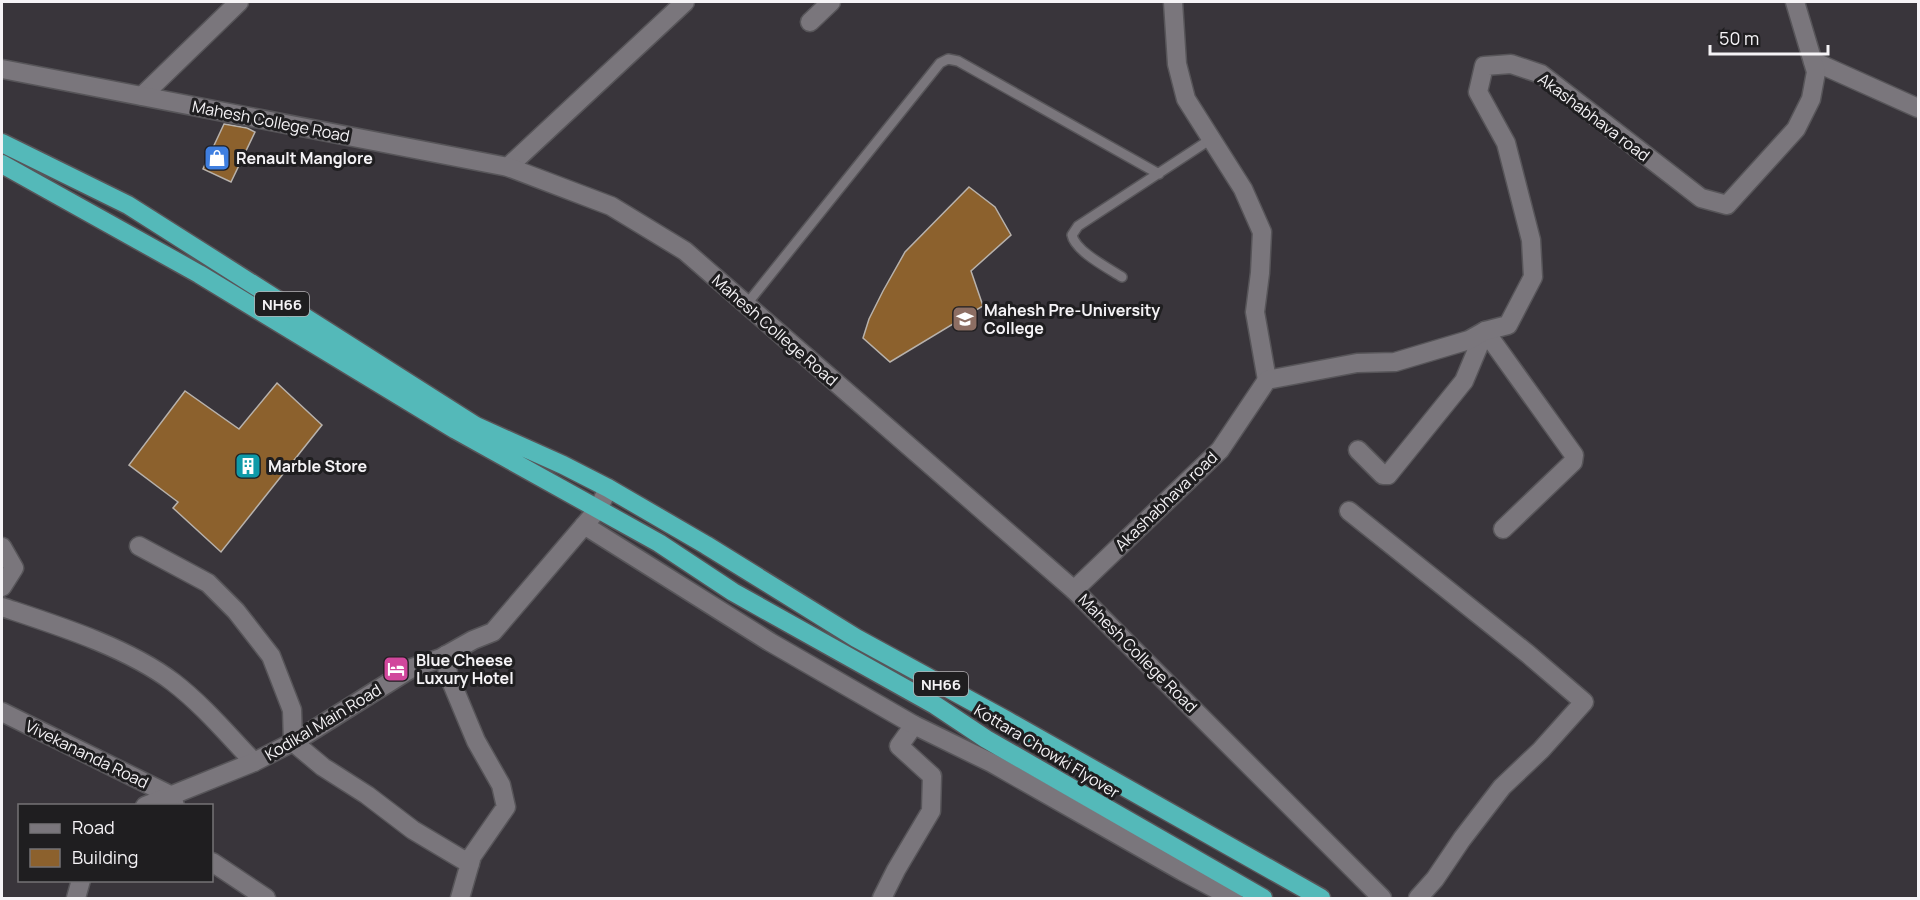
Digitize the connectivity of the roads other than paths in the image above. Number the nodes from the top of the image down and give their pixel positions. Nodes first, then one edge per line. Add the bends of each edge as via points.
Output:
1 (239, 2) edge
2 (685, 2) edge
3 (831, 2) edge
4 (1173, 2) edge
5 (1795, 2) edge
6 (810, 22) dead end
7 (1813, 61) junction
8 (2, 69) edge
9 (142, 96) junction
10 (1918, 108) edge
11 (1211, 139) junction
12 (2, 143) edge
13 (2, 164) edge
14 (508, 167) junction
15 (1159, 174) junction
16 (1122, 277) dead end
17 (746, 305) junction
18 (1485, 332) junction
19 (1267, 380) junction
20 (1358, 450) dead end
21 (608, 488) junction
22 (599, 508) junction
23 (1349, 511) dead end
24 (584, 525) junction
25 (1503, 530) dead end
26 (139, 546) dead end
27 (2, 547) edge
28 (2, 587) edge
29 (1074, 590) junction
30 (2, 607) edge
31 (446, 655) junction
32 (2, 712) edge
33 (914, 725) junction
34 (293, 742) junction
35 (254, 762) junction
36 (173, 801) edge
37 (156, 804) edge
38 (213, 863) edge
39 (470, 864) junction
40 (80, 882) edge
41 (76, 898) edge
42 (266, 898) edge
43 (460, 898) edge
44 (882, 898) edge
45 (1233, 898) edge
46 (1263, 898) edge
47 (1321, 898) edge
48 (1382, 898) edge
49 (1418, 898) edge

1 - 9 street
2 - 14 street
3 - 6 street
4 - 11 street via 1181,84
5 - 7 street, Akashabhava road
7 - 10 street
7 - 18 street, Akashabhava road via 1816,72 1811,99 1796,129 1727,205 1701,198 1540,74 1511,64 1484,66 1478,92 1506,143 1531,240 1533,277 1508,324
8 - 9 street, Mahesh College Road
9 - 14 street, Mahesh College Road
11 - 15 lane
11 - 19 street via 1243,189 1262,232 1255,312
12 - 21 highway, NH66 via 128,206 476,426
13 - 22 highway, NH66 via 199,274 456,430
14 - 17 street, Mahesh College Road via 610,206 685,251
15 - 16 lane via 1078,226 1072,236 1080,249
15 - 17 lane via 958,61 948,59 940,63
17 - 29 street, Mahesh College Road
18 - 19 street, Akashabhava road via 1395,362 1357,363
18 - 20 street via 1464,381 1388,475 1383,475
18 - 25 street via 1574,455 1573,462
19 - 29 street, Akashabhava road via 1220,450
21 - 22 street, Kodikal Main Road
21 - 47 highway, NH66 via 856,638
22 - 24 street, Kodikal Main Road
22 - 46 highway, Kottara Chowki Flyover / NH66 via 733,592 935,705 986,739
23 - 49 street via 1584,702 1502,787
24 - 31 street, Kodikal Main Road via 493,633 472,639
24 - 33 street via 770,642
26 - 34 street via 208,582 236,611 271,656 292,710
27 - 28 street via 14,568
29 - 48 street, Mahesh College Road
30 - 35 street via 126,654 171,681 201,706
31 - 34 street, Kodikal Main Road via 412,668
31 - 39 street via 448,674 476,741 501,785 506,807
32 - 36 street, Vivekananda Road
33 - 44 street via 899,746 932,776 931,811
33 - 45 street via 992,763
34 - 35 street, Kodikal Main Road
34 - 39 street via 413,830
35 - 36 street, Kodikal Main Road
36 - 37 street, Kodikal Main Road
38 - 42 street
39 - 43 street
40 - 41 street

